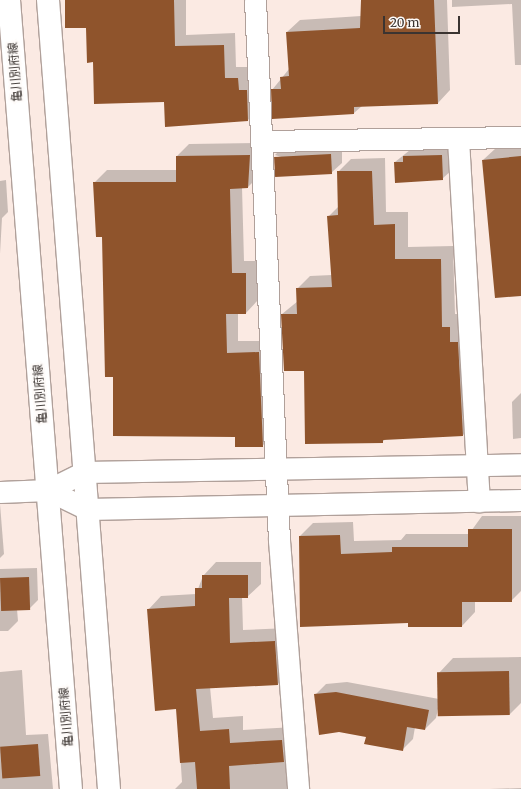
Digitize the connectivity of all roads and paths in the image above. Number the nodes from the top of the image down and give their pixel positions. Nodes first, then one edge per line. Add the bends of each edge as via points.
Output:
1 (9, 0) edge
2 (48, 0) edge
3 (255, 0) edge
4 (521, 137) edge
5 (458, 139) junction
6 (263, 141) junction
7 (521, 464) edge
8 (477, 465) junction
9 (276, 469) junction
10 (84, 472) junction
11 (48, 490) junction
12 (0, 492) edge
13 (521, 500) edge
14 (479, 501) junction
15 (277, 505) junction
16 (87, 509) junction
17 (71, 789) edge
18 (109, 789) edge
19 (298, 789) edge

1 - 11 main road, 亀川別府線
2 - 10 main road
3 - 6 street
4 - 5 street
5 - 6 street
5 - 8 street
6 - 9 street
7 - 8 street
8 - 9 street
8 - 14 street
9 - 10 street
9 - 15 street
10 - 11 street
10 - 16 main road
11 - 12 street
11 - 16 street
11 - 17 main road, 亀川別府線
13 - 14 street
14 - 15 street
15 - 16 street
15 - 19 street
16 - 18 main road

